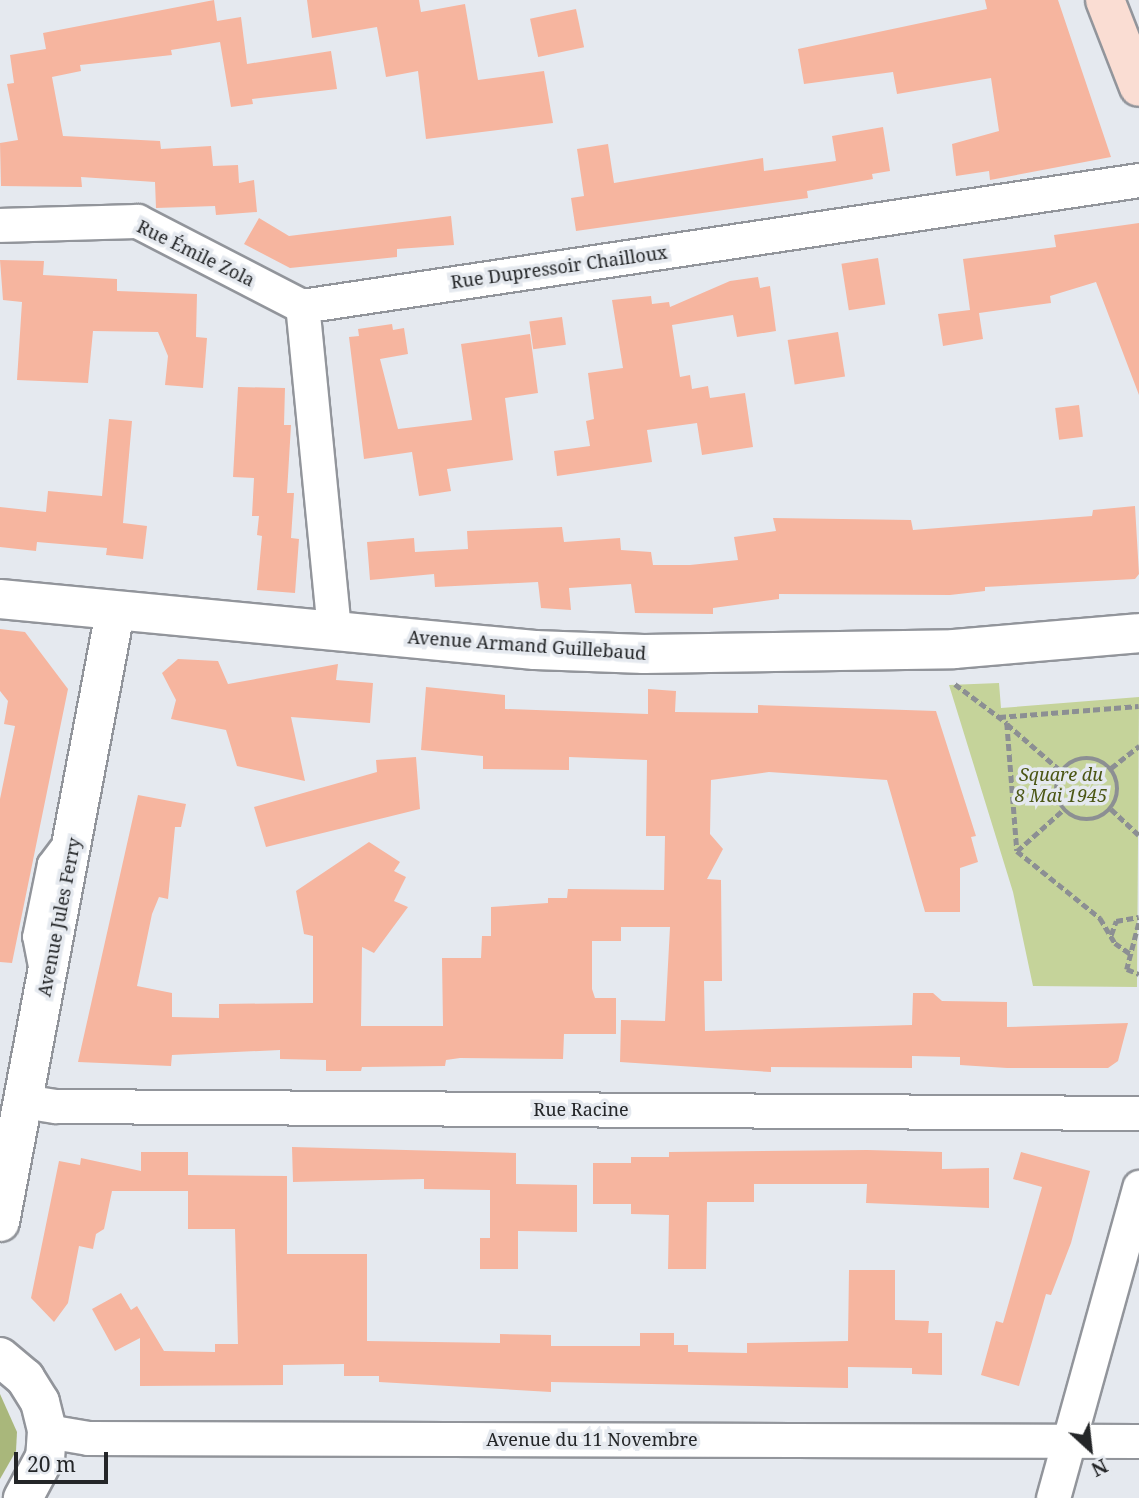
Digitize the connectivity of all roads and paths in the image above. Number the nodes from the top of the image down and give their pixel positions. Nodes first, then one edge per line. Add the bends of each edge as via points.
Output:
1 (1105, 0) edge
2 (1139, 87) edge
3 (1139, 180) edge
4 (0, 225) edge
5 (302, 306) junction
6 (0, 598) edge
7 (115, 612) junction
8 (334, 630) junction
9 (1139, 632) edge
10 (954, 649) junction
11 (1139, 706) edge
12 (998, 717) junction
13 (1007, 723) junction
14 (1139, 746) edge
15 (1111, 768) junction
16 (1061, 771) junction
17 (1111, 809) junction
18 (1063, 810) junction
19 (1139, 835) edge
20 (1017, 851) junction
21 (1139, 917) edge
22 (1139, 923) edge
23 (1111, 935) junction
24 (1131, 954) junction
25 (1139, 974) edge
26 (23, 1101) junction
27 (1139, 1114) edge
28 (1139, 1187) edge
29 (0, 1222) edge
30 (0, 1357) edge
31 (47, 1431) junction
32 (1070, 1441) junction
33 (1139, 1441) edge
34 (23, 1498) edge
35 (1053, 1498) edge

1 - 2 main road
3 - 5 street, Rue Dupressoir Chailloux
4 - 5 street, Rue Émile Zola via 137,221
5 - 8 street
6 - 7 street, Avenue Armand Guillebaud
7 - 8 street, Avenue Armand Guillebaud
7 - 26 street, Avenue Jules Ferry
8 - 10 street, Avenue Armand Guillebaud via 644,654
9 - 10 street, Avenue Armand Guillebaud
10 - 12 path via 955,685
11 - 12 path
12 - 13 path
13 - 16 path
13 - 20 path
14 - 15 path
15 - 16 path via 1084,757
15 - 17 path via 1119,789
16 - 18 path via 1056,788
17 - 18 path via 1083,821
17 - 19 path
18 - 20 path
20 - 23 path via 1100,918
21 - 23 path via 1116,921
22 - 24 path
23 - 24 path
24 - 25 path via 1127,969
26 - 27 street, Rue Racine via 56,1106
26 - 29 street, Avenue Jules Ferry
28 - 32 street
30 - 31 street via 25,1378 40,1402
31 - 32 street, Avenue du 11 Novembre via 102,1438
31 - 34 street via 45,1457
32 - 33 street, Avenue du 11 Novembre
32 - 35 street

